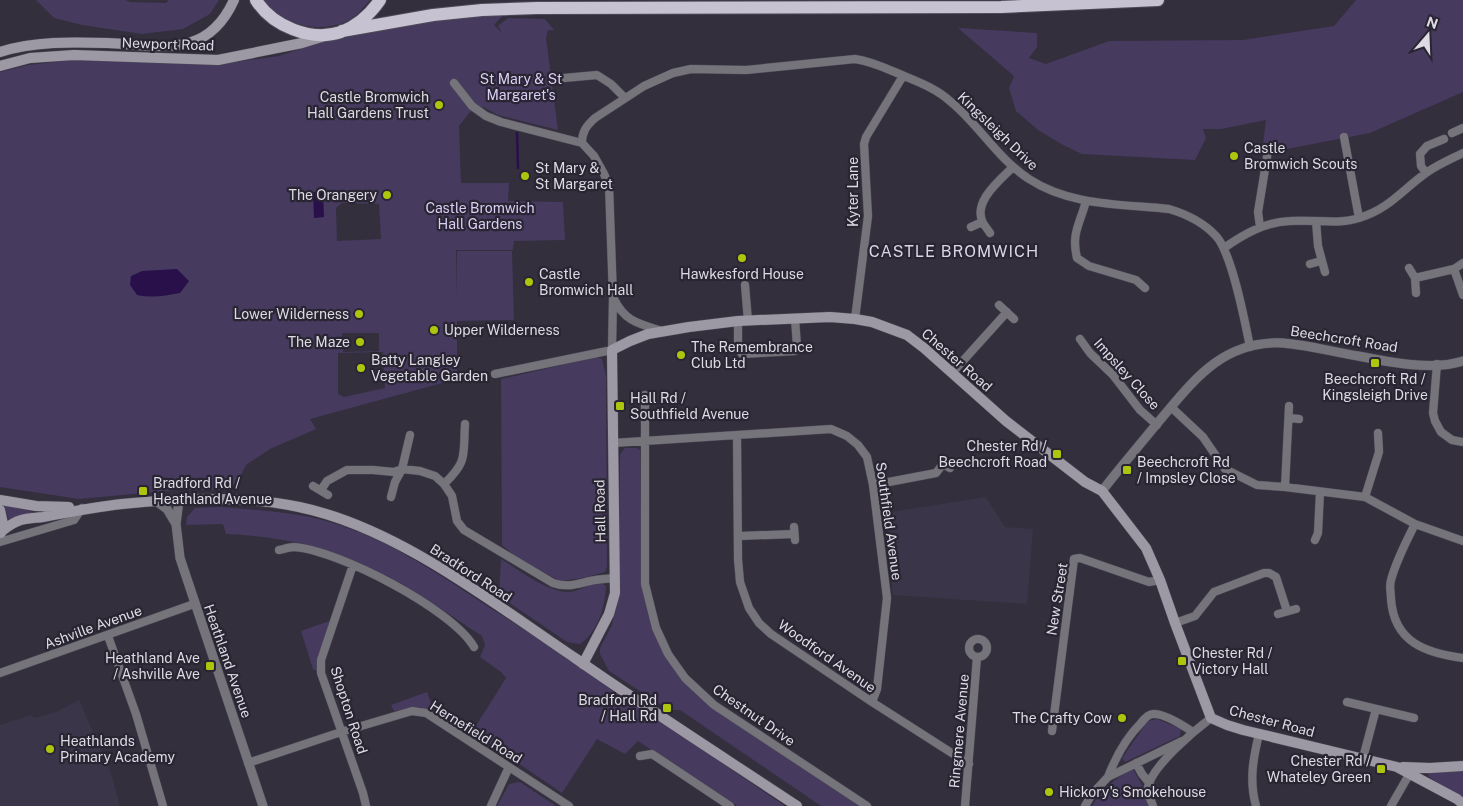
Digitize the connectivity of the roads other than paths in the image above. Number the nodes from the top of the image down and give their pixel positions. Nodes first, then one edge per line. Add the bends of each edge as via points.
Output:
1 (234, 0) edge
2 (256, 0) edge
3 (380, 0) edge
4 (1158, 0) edge
5 (337, 33) junction
6 (0, 52) edge
7 (0, 66) edge
8 (903, 76) junction
9 (564, 78) dead end
10 (454, 83) dead end
11 (625, 98) junction
12 (1462, 130) edge
13 (1452, 133) dead end
14 (1344, 137) dead end
15 (1444, 138) dead end
16 (582, 143) junction
17 (1268, 151) dead end
18 (1346, 151) junction
19 (1337, 153) dead end
20 (1463, 153) edge
21 (1013, 167) junction
22 (1426, 173) junction
23 (1086, 201) junction
24 (1359, 218) junction
25 (1316, 221) junction
26 (982, 222) junction
27 (971, 227) dead end
28 (1260, 227) junction
29 (990, 233) dead end
30 (1224, 248) junction
31 (1321, 261) junction
32 (1463, 263) edge
33 (1310, 264) dead end
34 (1409, 268) dead end
35 (1454, 269) junction
36 (1325, 272) dead end
37 (1415, 278) junction
38 (745, 285) dead end
39 (1145, 288) dead end
40 (1416, 292) dead end
41 (1463, 295) edge
42 (613, 297) junction
43 (999, 305) dead end
44 (1007, 312) junction
45 (795, 319) junction
46 (855, 319) junction
47 (1014, 319) dead end
48 (743, 321) junction
49 (662, 332) junction
50 (1080, 339) dead end
51 (1250, 347) junction
52 (612, 350) junction
53 (1463, 361) edge
54 (1437, 364) junction
55 (952, 373) junction
56 (495, 374) dead end
57 (645, 395) dead end
58 (1171, 406) junction
59 (1289, 406) dead end
60 (1289, 418) junction
61 (1299, 419) dead end
62 (464, 424) dead end
63 (1156, 425) junction
64 (1378, 433) dead end
65 (410, 435) dead end
66 (737, 435) junction
67 (645, 440) junction
68 (464, 441) junction
69 (474, 442) dead end
70 (1463, 442) edge
71 (613, 443) junction
72 (950, 468) dead end
73 (402, 469) junction
74 (444, 484) junction
75 (873, 485) junction
76 (313, 486) dead end
77 (1285, 487) junction
78 (1102, 491) junction
79 (1320, 492) junction
80 (390, 497) dead end
81 (1366, 497) junction
82 (0, 500) edge
83 (179, 500) junction
84 (156, 501) junction
85 (36, 506) junction
86 (82, 508) junction
87 (0, 510) edge
88 (38, 518) junction
89 (176, 524) junction
90 (1415, 524) junction
91 (39, 531) junction
92 (1327, 533) dead end
93 (1, 534) edge
94 (794, 534) dead end
95 (739, 536) junction
96 (1463, 541) edge
97 (0, 542) edge
98 (279, 550) dead end
99 (353, 565) junction
100 (615, 578) junction
101 (1160, 580) junction
102 (194, 604) junction
103 (1278, 614) dead end
104 (1175, 623) junction
105 (108, 636) junction
106 (474, 647) dead end
107 (977, 657) dead end
108 (1463, 658) edge
109 (583, 664) junction
110 (0, 673) edge
111 (872, 702) junction
112 (1347, 702) dead end
113 (1376, 710) junction
114 (1211, 718) junction
115 (1414, 718) dead end
116 (1052, 731) dead end
117 (341, 732) junction
118 (1192, 732) junction
119 (1259, 734) junction
120 (1182, 741) junction
121 (640, 756) dead end
122 (1363, 758) junction
123 (248, 763) junction
124 (1136, 763) junction
125 (969, 764) junction
126 (1463, 766) edge
127 (1397, 767) junction
128 (509, 768) junction
129 (1410, 773) junction
130 (1108, 777) junction
131 (1150, 784) junction
132 (1463, 804) edge
133 (163, 806) edge
134 (263, 806) edge
135 (366, 806) edge
136 (491, 806) edge
137 (569, 806) edge
138 (730, 806) edge
139 (797, 806) edge
140 (867, 806) edge
141 (965, 806) edge
142 (1085, 806) edge
143 (1153, 806) edge
144 (1256, 806) edge
145 (1391, 806) edge

1 - 6 main road, Newport Road via 218,26 186,44 51,44
2 - 5 highway via 274,20 294,30 313,34
3 - 5 highway via 357,24
4 - 5 highway via 1001,7 491,10 433,15
5 - 7 main road, Newport Road via 302,44 218,60 74,55 30,58
8 - 11 street, Kingsleigh Drive via 866,60 854,59 746,70 691,68 651,83
8 - 21 street, Kingsleigh Drive via 950,100
8 - 46 street, Kyter Lane via 864,144 868,216
9 - 11 street via 597,75
10 - 16 street via 472,106 486,116
11 - 16 street, Kingsleigh Drive via 588,124 582,134
12 - 13 street
14 - 18 street
15 - 22 street via 1427,146 1420,154 1421,166
16 - 42 street via 594,156 609,184
17 - 28 street via 1258,212
18 - 19 street
18 - 24 street
20 - 22 street
21 - 23 street, Kingsleigh Drive via 1030,180 1060,194
21 - 26 street via 985,199 981,209
22 - 24 street via 1384,208
23 - 30 street, Kingsleigh Drive via 1182,213 1201,222
23 - 39 street via 1075,233 1077,258 1089,266 1136,280
24 - 25 street
25 - 28 street via 1290,221
25 - 31 street
26 - 27 street
26 - 29 street
28 - 30 street
30 - 51 street, Kingsleigh Drive
31 - 33 street
31 - 36 street
32 - 35 street
34 - 37 street
35 - 37 street
35 - 41 street
37 - 40 street
38 - 48 street
42 - 49 street via 619,311 628,318
42 - 52 street
43 - 44 street
44 - 47 street
44 - 55 street
45 - 46 main road, Chester Road
45 - 48 main road, Chester Road
45 - 48 street via 797,346 794,351 742,354 738,348
46 - 55 main road, Chester Road via 907,336
48 - 49 main road, Chester Road
49 - 52 main road, Chester Road via 630,340
50 - 63 street, Impsley Close
51 - 54 street, Beechcroft Road via 1282,343 1390,362
51 - 58 street, Beechcroft Road via 1214,363
52 - 56 street
52 - 71 main road, Hall Road
53 - 54 street, Beechcroft Road
54 - 70 street via 1435,421 1441,432 1452,440
55 - 78 main road, Chester Road via 1006,421 1085,482
57 - 67 street, Chestnut Drive
58 - 63 street, Beechcroft Road
58 - 77 street via 1203,437 1225,469 1257,485
59 - 60 street
60 - 61 street
60 - 77 street
62 - 68 street
63 - 78 street, Beechcroft Road
64 - 81 street via 1379,452
65 - 73 street
66 - 67 street, Southfield Avenue
66 - 75 street, Southfield Avenue via 831,429 847,436 867,457
66 - 95 street, Woodford Avenue
67 - 71 street, Southfield Avenue
67 - 140 street, Chestnut Drive via 645,584 656,628 668,654 685,678 714,706
68 - 69 street
68 - 74 street via 463,461 458,471
71 - 100 main road, Hall Road
72 - 75 street via 943,464 936,472
73 - 74 street via 435,476
73 - 76 street via 394,472 347,470 327,481 325,492
73 - 80 street
74 - 100 street via 452,496 457,521 464,530 553,584 573,586
75 - 111 street, Southfield Avenue via 887,598 877,689
77 - 79 street
78 - 101 main road, Chester Road via 1146,548
79 - 81 street
79 - 92 street via 1316,536
81 - 90 street
82 - 85 main road, Bradford Road
83 - 84 main road, Bradford Road
83 - 89 street, Heathland Avenue
83 - 109 main road, Bradford Road via 235,500 299,506 357,525 433,564
84 - 86 main road, Bradford Road
84 - 89 street via 167,509
85 - 86 main road, Bradford Road
85 - 88 street
86 - 88 main road, Bradford Road
86 - 91 street via 74,520
87 - 93 main road
88 - 91 street
88 - 93 main road, Bradford Road via 20,520
89 - 102 street, Heathland Avenue via 180,558
90 - 96 street
90 - 108 street via 1390,582 1396,622 1403,635 1413,643 1427,650
91 - 97 street
94 - 95 street
95 - 111 street, Woodford Avenue via 740,582 759,622 771,634
98 - 99 street via 292,547 306,549
99 - 106 street via 407,593 458,627
99 - 117 street, Shopton Road via 321,660 321,672
100 - 109 main road, Hall Road via 609,614
101 - 104 main road, Chester Road
101 - 116 street, New Street via 1149,582 1080,558 1074,559
102 - 105 street, Ashville Avenue
102 - 123 street, Heathland Avenue
103 - 104 street via 1292,610 1276,577 1264,573 1214,592 1194,616
104 - 114 main road, Chester Road
105 - 110 street, Ashville Avenue
105 - 133 street via 136,714
107 - 125 street, Ringmere Avenue
109 - 139 main road, Bradford Road
111 - 125 street, Woodford Avenue
112 - 113 street
113 - 115 street
113 - 122 street
114 - 118 street
114 - 119 main road, Chester Road
117 - 123 street, Hernefield Road
117 - 128 street, Hernefield Road via 412,711 426,713
117 - 135 street, Shopton Road
118 - 120 street
118 - 130 street via 1150,714 1129,734
119 - 122 main road, Chester Road
119 - 144 street via 1251,780
120 - 124 street
120 - 131 street
121 - 138 street via 652,754
122 - 127 main road, Chester Road
123 - 134 street, Heathland Avenue
124 - 130 street
124 - 131 street
125 - 141 street, Ringmere Avenue
126 - 127 main road
127 - 129 main road, Chester Road
128 - 136 street
128 - 137 street, Hernefield Road
129 - 132 main road, Chester Road
129 - 145 street
130 - 142 street
131 - 143 street via 1148,792

